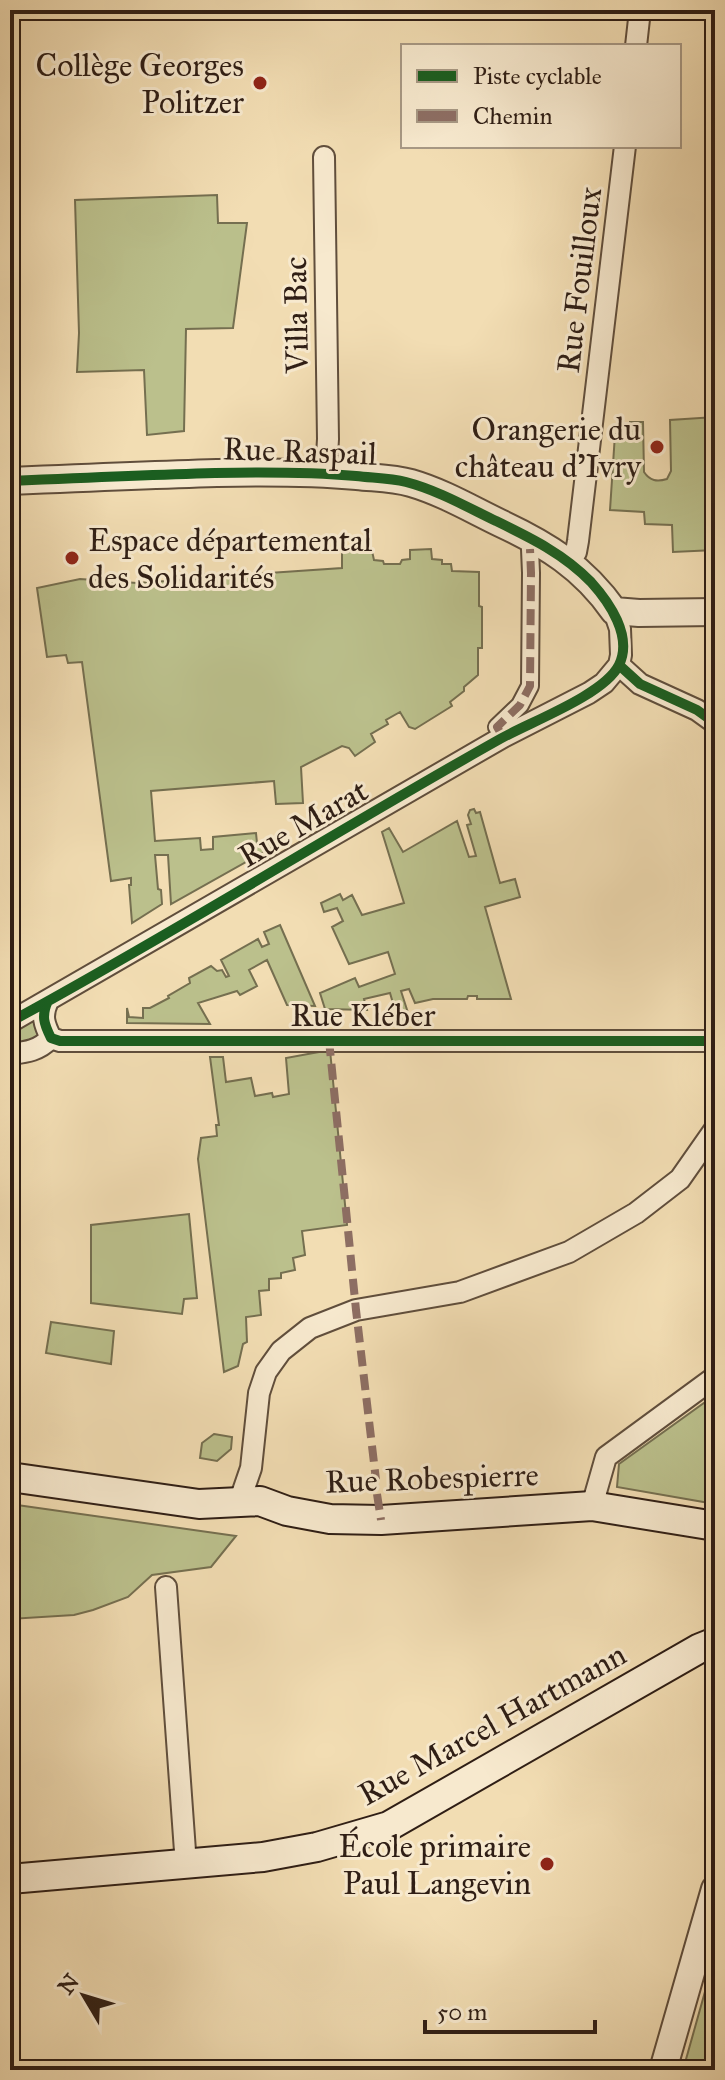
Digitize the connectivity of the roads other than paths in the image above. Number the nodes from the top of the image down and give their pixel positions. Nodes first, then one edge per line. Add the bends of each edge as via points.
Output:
1 (640, 10) edge
2 (636, 44) edge
3 (625, 148) edge
4 (324, 157) dead end
5 (326, 473) junction
6 (10, 481) edge
7 (530, 549) dead end
8 (569, 562) junction
9 (614, 611) junction
10 (715, 612) edge
11 (619, 665) junction
12 (715, 723) edge
13 (500, 732) dead end
14 (48, 1001) junction
15 (10, 1022) edge
16 (51, 1038) junction
17 (715, 1041) edge
18 (10, 1054) edge
19 (715, 1129) edge
20 (715, 1377) edge
21 (10, 1477) edge
22 (239, 1503) junction
23 (592, 1506) junction
24 (715, 1526) edge
25 (166, 1587) dead end
26 (715, 1642) edge
27 (186, 1865) junction
28 (10, 1879) edge
29 (715, 1889) edge
30 (663, 2070) edge

1 - 2 street
3 - 8 street, Rue Fouilloux via 578,541
4 - 5 street, Villa Bac
5 - 6 street, Rue Raspail
5 - 8 street, Rue Raspail via 422,487 530,537
7 - 13 street via 530,686 520,705 497,727
8 - 9 street, Rue Raspail
9 - 10 street
9 - 11 street via 620,629
11 - 12 street via 640,684
11 - 14 street, Rue Marat via 589,693 503,737
14 - 15 street, Rue Marat
14 - 16 street via 43,1012
16 - 17 street, Rue Kléber
16 - 18 street via 32,1052
19 - 22 street via 680,1179 636,1213 569,1252 460,1292 356,1310 310,1328 281,1351 266,1372 251,1468
20 - 23 street via 606,1457
21 - 22 main road, Rue Robespierre via 199,1504
22 - 23 main road, Rue Robespierre via 260,1501 330,1519 381,1520
23 - 24 main road, Rue Robespierre
25 - 27 street
26 - 27 main road, Rue Marcel Hartmann via 389,1826 317,1847
27 - 28 main road, Rue Marcel Hartmann
29 - 30 street

